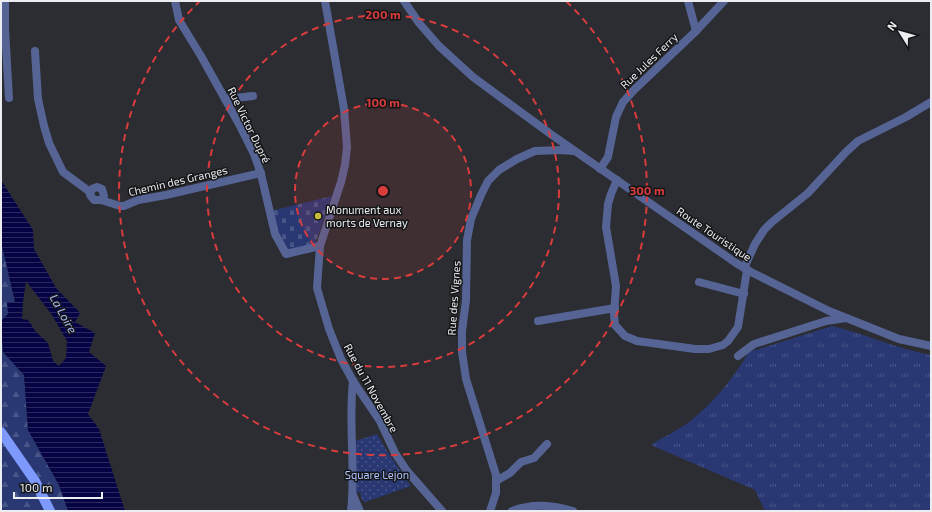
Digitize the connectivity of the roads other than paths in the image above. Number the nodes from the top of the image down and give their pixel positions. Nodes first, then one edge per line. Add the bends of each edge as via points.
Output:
1 (5, 1) edge
2 (175, 1) edge
3 (325, 1) edge
4 (404, 1) edge
5 (688, 1) edge
6 (724, 1) edge
7 (696, 31) junction
8 (35, 51) dead end
9 (253, 96) dead end
10 (9, 98) dead end
11 (225, 99) junction
12 (931, 102) edge
13 (552, 135) junction
14 (542, 150) junction
15 (576, 152) junction
16 (600, 169) junction
17 (261, 173) junction
18 (617, 180) junction
19 (320, 246) junction
20 (746, 269) junction
21 (699, 282) dead end
22 (744, 294) junction
23 (615, 308) junction
24 (846, 318) junction
25 (538, 321) dead end
26 (931, 346) edge
27 (738, 356) dead end
28 (353, 381) junction
29 (1, 432) edge
30 (547, 444) dead end
31 (496, 481) junction
32 (353, 494) junction
33 (518, 510) edge
34 (50, 511) edge
35 (350, 511) edge
36 (360, 511) edge
37 (442, 511) edge
38 (490, 511) edge
39 (573, 511) edge

1 - 10 street
2 - 11 street, Rue Victor Dupré via 179,20
3 - 19 street, Rue du 11 Novembre via 344,108 347,147 341,182
4 - 13 street, Route Touristique via 439,46 473,77
5 - 7 street
6 - 7 street, Rue Jules Ferry
7 - 16 street, Rue Jules Ferry via 623,102 616,117 608,157
8 - 17 street, Chemin des Granges via 38,99 49,143 63,172 90,192 92,199 120,206
9 - 11 street
11 - 17 street, Rue Victor Dupré via 254,154
12 - 20 street via 858,141 808,193 764,230 755,244
13 - 14 street via 552,141
13 - 15 street, Route Touristique
14 - 15 street, Rue des Vignes
14 - 31 street, Rue des Vignes via 517,159 499,170 488,181 471,219 467,240 462,352 466,379
15 - 16 street, Route Touristique
16 - 18 street, Route Touristique
17 - 19 street, Rue Victor Dupré via 275,234 286,254
18 - 20 street, Route Touristique
18 - 23 street via 608,204 606,227 616,286
19 - 28 street, Rue du 11 Novembre via 317,288 329,329
20 - 22 street
20 - 24 street, Route Touristique via 829,312
21 - 22 street
22 - 23 street via 738,327 728,341 709,349 637,341 625,336 615,325
23 - 25 street
24 - 26 street, Route Touristique via 899,339
24 - 27 street via 826,321 754,344
28 - 32 street
28 - 37 street, Rue du 11 Novembre via 380,421 395,453
29 - 34 main road via 35,481
30 - 31 street via 534,458 521,462
31 - 38 street, Rue des Vignes via 496,493
32 - 35 street
32 - 36 street
33 - 39 street via 540,505

